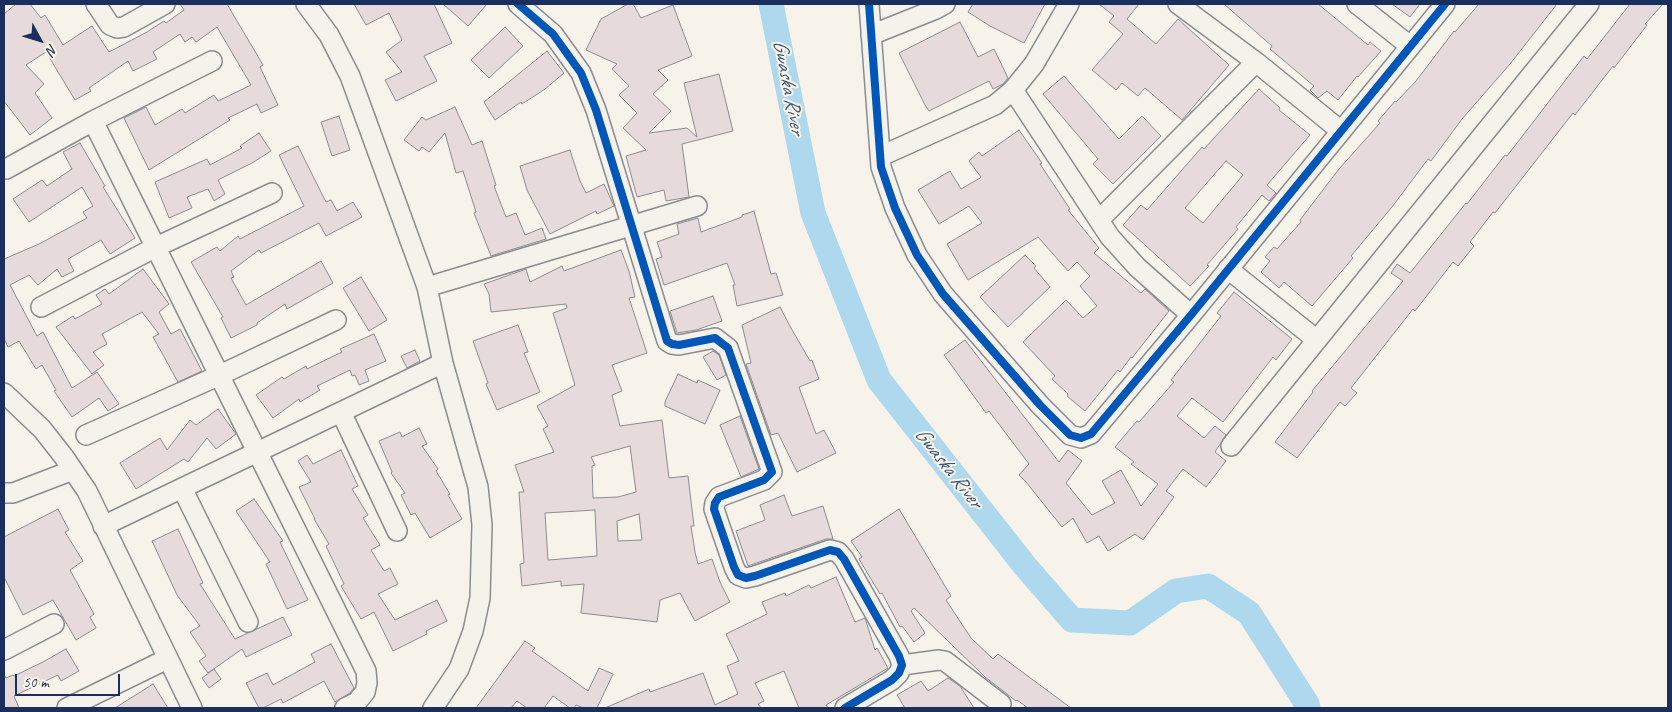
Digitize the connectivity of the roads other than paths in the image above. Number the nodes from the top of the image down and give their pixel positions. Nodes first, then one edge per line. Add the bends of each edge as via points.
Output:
1 (96, 4) edge
2 (165, 4) edge
3 (306, 4) edge
4 (518, 4) edge
5 (869, 4) edge
6 (946, 4) edge
7 (1069, 4) edge
8 (1178, 4) edge
9 (1357, 4) edge
10 (1444, 4) edge
11 (1588, 4) edge
12 (871, 35) junction
13 (1410, 46) junction
14 (212, 62) dead end
15 (1256, 62) junction
16 (1013, 90) junction
17 (93, 121) junction
18 (1341, 131) junction
19 (881, 156) junction
20 (6, 169) dead end
21 (272, 193) dead end
22 (698, 206) dead end
23 (1099, 220) junction
24 (631, 225) junction
25 (156, 247) junction
26 (1228, 269) junction
27 (427, 287) junction
28 (41, 307) dead end
29 (1191, 315) junction
30 (336, 320) dead end
31 (1317, 340) junction
32 (443, 364) junction
33 (220, 375) junction
34 (4, 393) edge
35 (341, 412) junction
36 (86, 435) dead end
37 (1231, 446) dead end
38 (258, 452) junction
39 (73, 470) junction
40 (182, 488) junction
41 (4, 492) edge
42 (103, 526) junction
43 (397, 531) dead end
44 (248, 622) dead end
45 (54, 624) dead end
46 (4, 650) edge
47 (167, 660) junction
48 (902, 665) junction
49 (1001, 704) dead end
50 (67, 708) edge
51 (192, 708) edge
52 (345, 708) edge
53 (434, 708) edge
54 (845, 708) edge

1 - 2 street via 110,25 117,28
3 - 27 street via 329,35 350,76
4 - 24 street via 553,34 581,73 596,110
5 - 12 street
6 - 12 street
7 - 16 street via 1034,64
8 - 15 street
9 - 13 street
10 - 13 street
11 - 31 street
12 - 19 street
13 - 18 street
14 - 17 street
15 - 18 street
15 - 23 street
16 - 19 street via 995,105
16 - 23 street
17 - 20 street
17 - 25 street
18 - 26 street
19 - 29 street via 895,208 917,255 943,294 1070,435 1081,438 1091,434
21 - 25 street
22 - 24 street
23 - 29 street via 1137,267
24 - 27 street
24 - 48 street via 667,341 679,345 715,338 728,348 772,472 764,480 720,497 715,503 714,509 738,575 746,578 755,576 830,550 838,552
25 - 28 street
25 - 33 street
26 - 29 street
26 - 31 street
27 - 32 street
30 - 33 street
31 - 37 street
32 - 35 street
32 - 53 street via 478,487 482,525 480,598 473,631 459,669
33 - 36 street
33 - 38 street
34 - 39 street via 42,429
35 - 38 street
35 - 43 street
38 - 40 street
38 - 52 street via 366,671 368,683 364,692 357,702
39 - 41 street via 13,493
39 - 42 street
40 - 42 street
40 - 44 street
42 - 47 street
45 - 46 street
47 - 50 street
47 - 51 street
48 - 49 street via 945,661
48 - 54 street via 892,680

